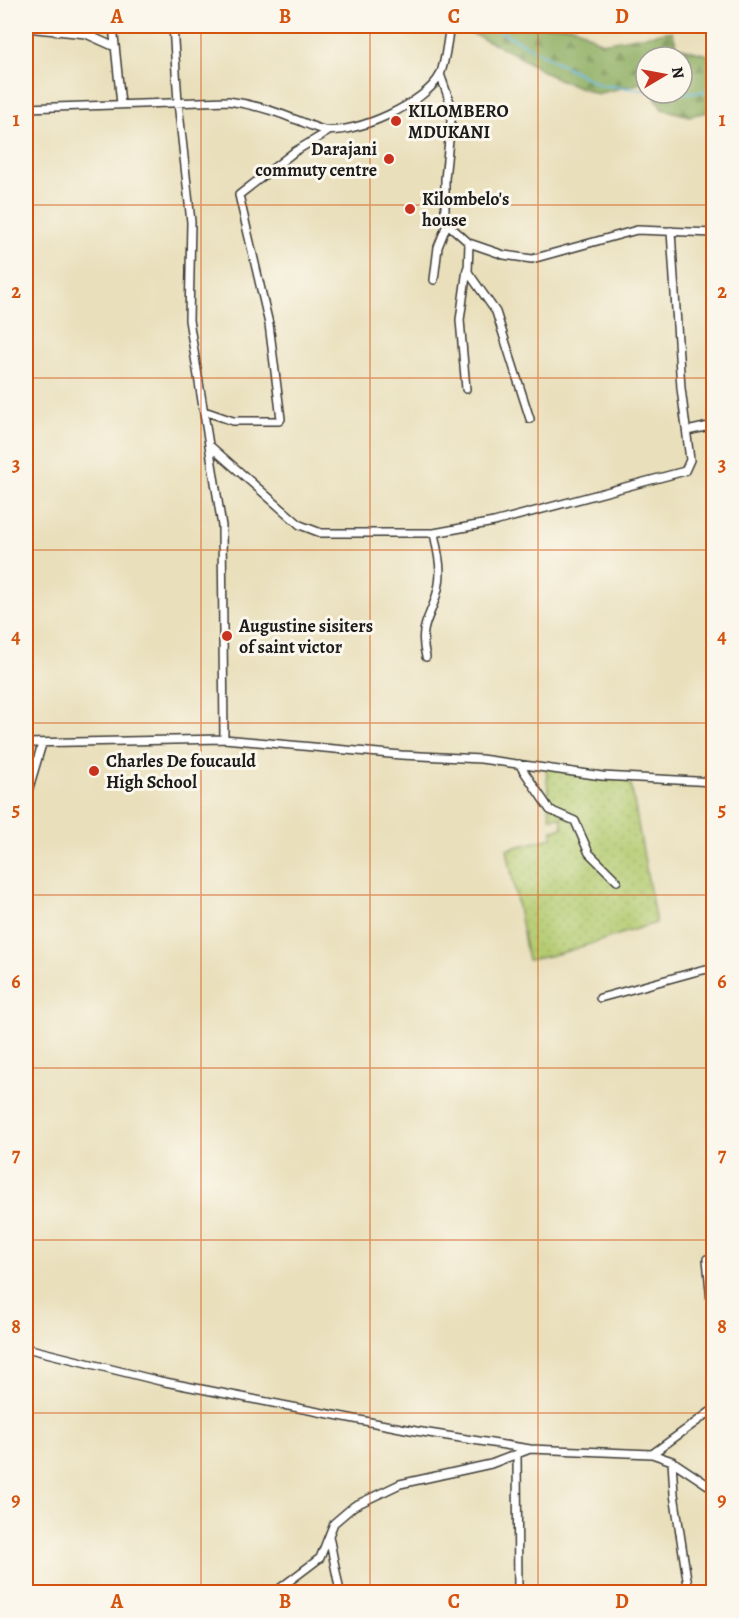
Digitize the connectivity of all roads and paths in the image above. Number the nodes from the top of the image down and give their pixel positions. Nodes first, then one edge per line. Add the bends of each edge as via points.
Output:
1 (114, 26) edge
2 (173, 26) edge
3 (450, 26) edge
4 (26, 28) edge
5 (115, 47) junction
6 (440, 74) junction
7 (178, 102) junction
8 (121, 104) junction
9 (26, 108) edge
10 (331, 130) junction
11 (448, 222) junction
12 (671, 231) junction
13 (714, 232) edge
14 (469, 243) junction
15 (467, 269) junction
16 (434, 280) dead end
17 (466, 389) dead end
18 (204, 411) junction
19 (530, 419) dead end
20 (714, 425) edge
21 (687, 431) junction
22 (209, 445) junction
23 (434, 533) junction
24 (426, 657) dead end
25 (224, 739) junction
26 (26, 743) edge
27 (42, 744) junction
28 (519, 764) junction
29 (714, 782) edge
30 (26, 798) edge
31 (617, 881) dead end
32 (714, 973) edge
33 (600, 998) dead end
34 (706, 1259) dead end
35 (714, 1333) edge
36 (26, 1348) edge
37 (714, 1409) edge
38 (530, 1449) junction
39 (517, 1454) junction
40 (652, 1454) junction
41 (672, 1461) junction
42 (714, 1489) edge
43 (329, 1532) junction
44 (275, 1593) edge
45 (340, 1593) edge
46 (518, 1593) edge
47 (688, 1593) edge

1 - 5 street
2 - 7 street
3 - 6 street
4 - 5 street via 86,34
5 - 8 street
6 - 10 street via 425,94 403,108 369,122
6 - 11 street via 451,105 444,199
7 - 8 street
7 - 10 street via 250,104
7 - 18 street via 191,222 189,320
8 - 9 street
10 - 18 street via 294,152 238,195 269,324 281,420 233,421
11 - 14 street
11 - 16 street via 438,247
12 - 13 street
12 - 14 street via 620,233 532,259 504,255
12 - 21 street
14 - 15 street
15 - 17 street via 460,320
15 - 19 street via 496,312
18 - 22 street
20 - 21 street
21 - 23 street via 690,460 685,471 494,522
22 - 23 street via 308,530 335,534
22 - 25 street via 222,526
23 - 24 street via 441,570 436,598 422,632
25 - 27 street
25 - 28 street
26 - 27 street
27 - 30 street
28 - 29 street via 602,776
28 - 31 street via 550,810 575,820 589,853
32 - 33 street via 707,969
34 - 35 street
36 - 38 street via 171,1383
37 - 40 street
38 - 39 street
38 - 40 street
39 - 43 street via 462,1472 391,1487 354,1506
39 - 46 street
40 - 41 street
41 - 42 street
41 - 47 street
43 - 44 street via 320,1558
43 - 45 street

